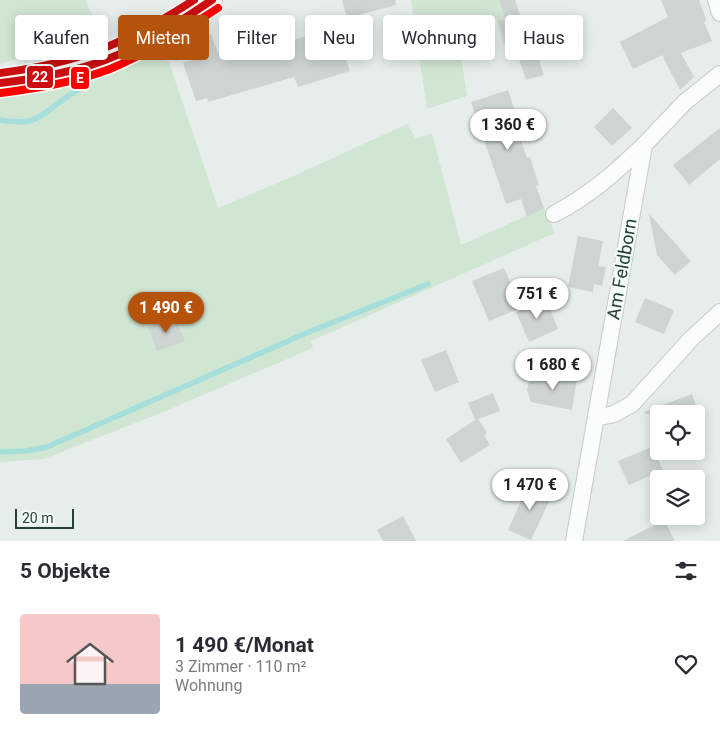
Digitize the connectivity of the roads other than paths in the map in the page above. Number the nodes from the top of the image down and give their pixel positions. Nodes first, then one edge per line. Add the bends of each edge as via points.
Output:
1 (212, 0) edge
2 (716, 0) edge
3 (720, 12) edge
4 (720, 74) edge
5 (0, 84) edge
6 (644, 145) junction
7 (554, 214) dead end
8 (720, 312) edge
9 (596, 418) junction
10 (574, 541) edge

1 - 5 street via 161,33 105,60
2 - 3 street
4 - 6 street via 685,102
6 - 7 street via 610,178
6 - 9 street, Am Feldborn
8 - 9 street via 678,352 632,404 614,414
9 - 10 street, Am Feldborn

